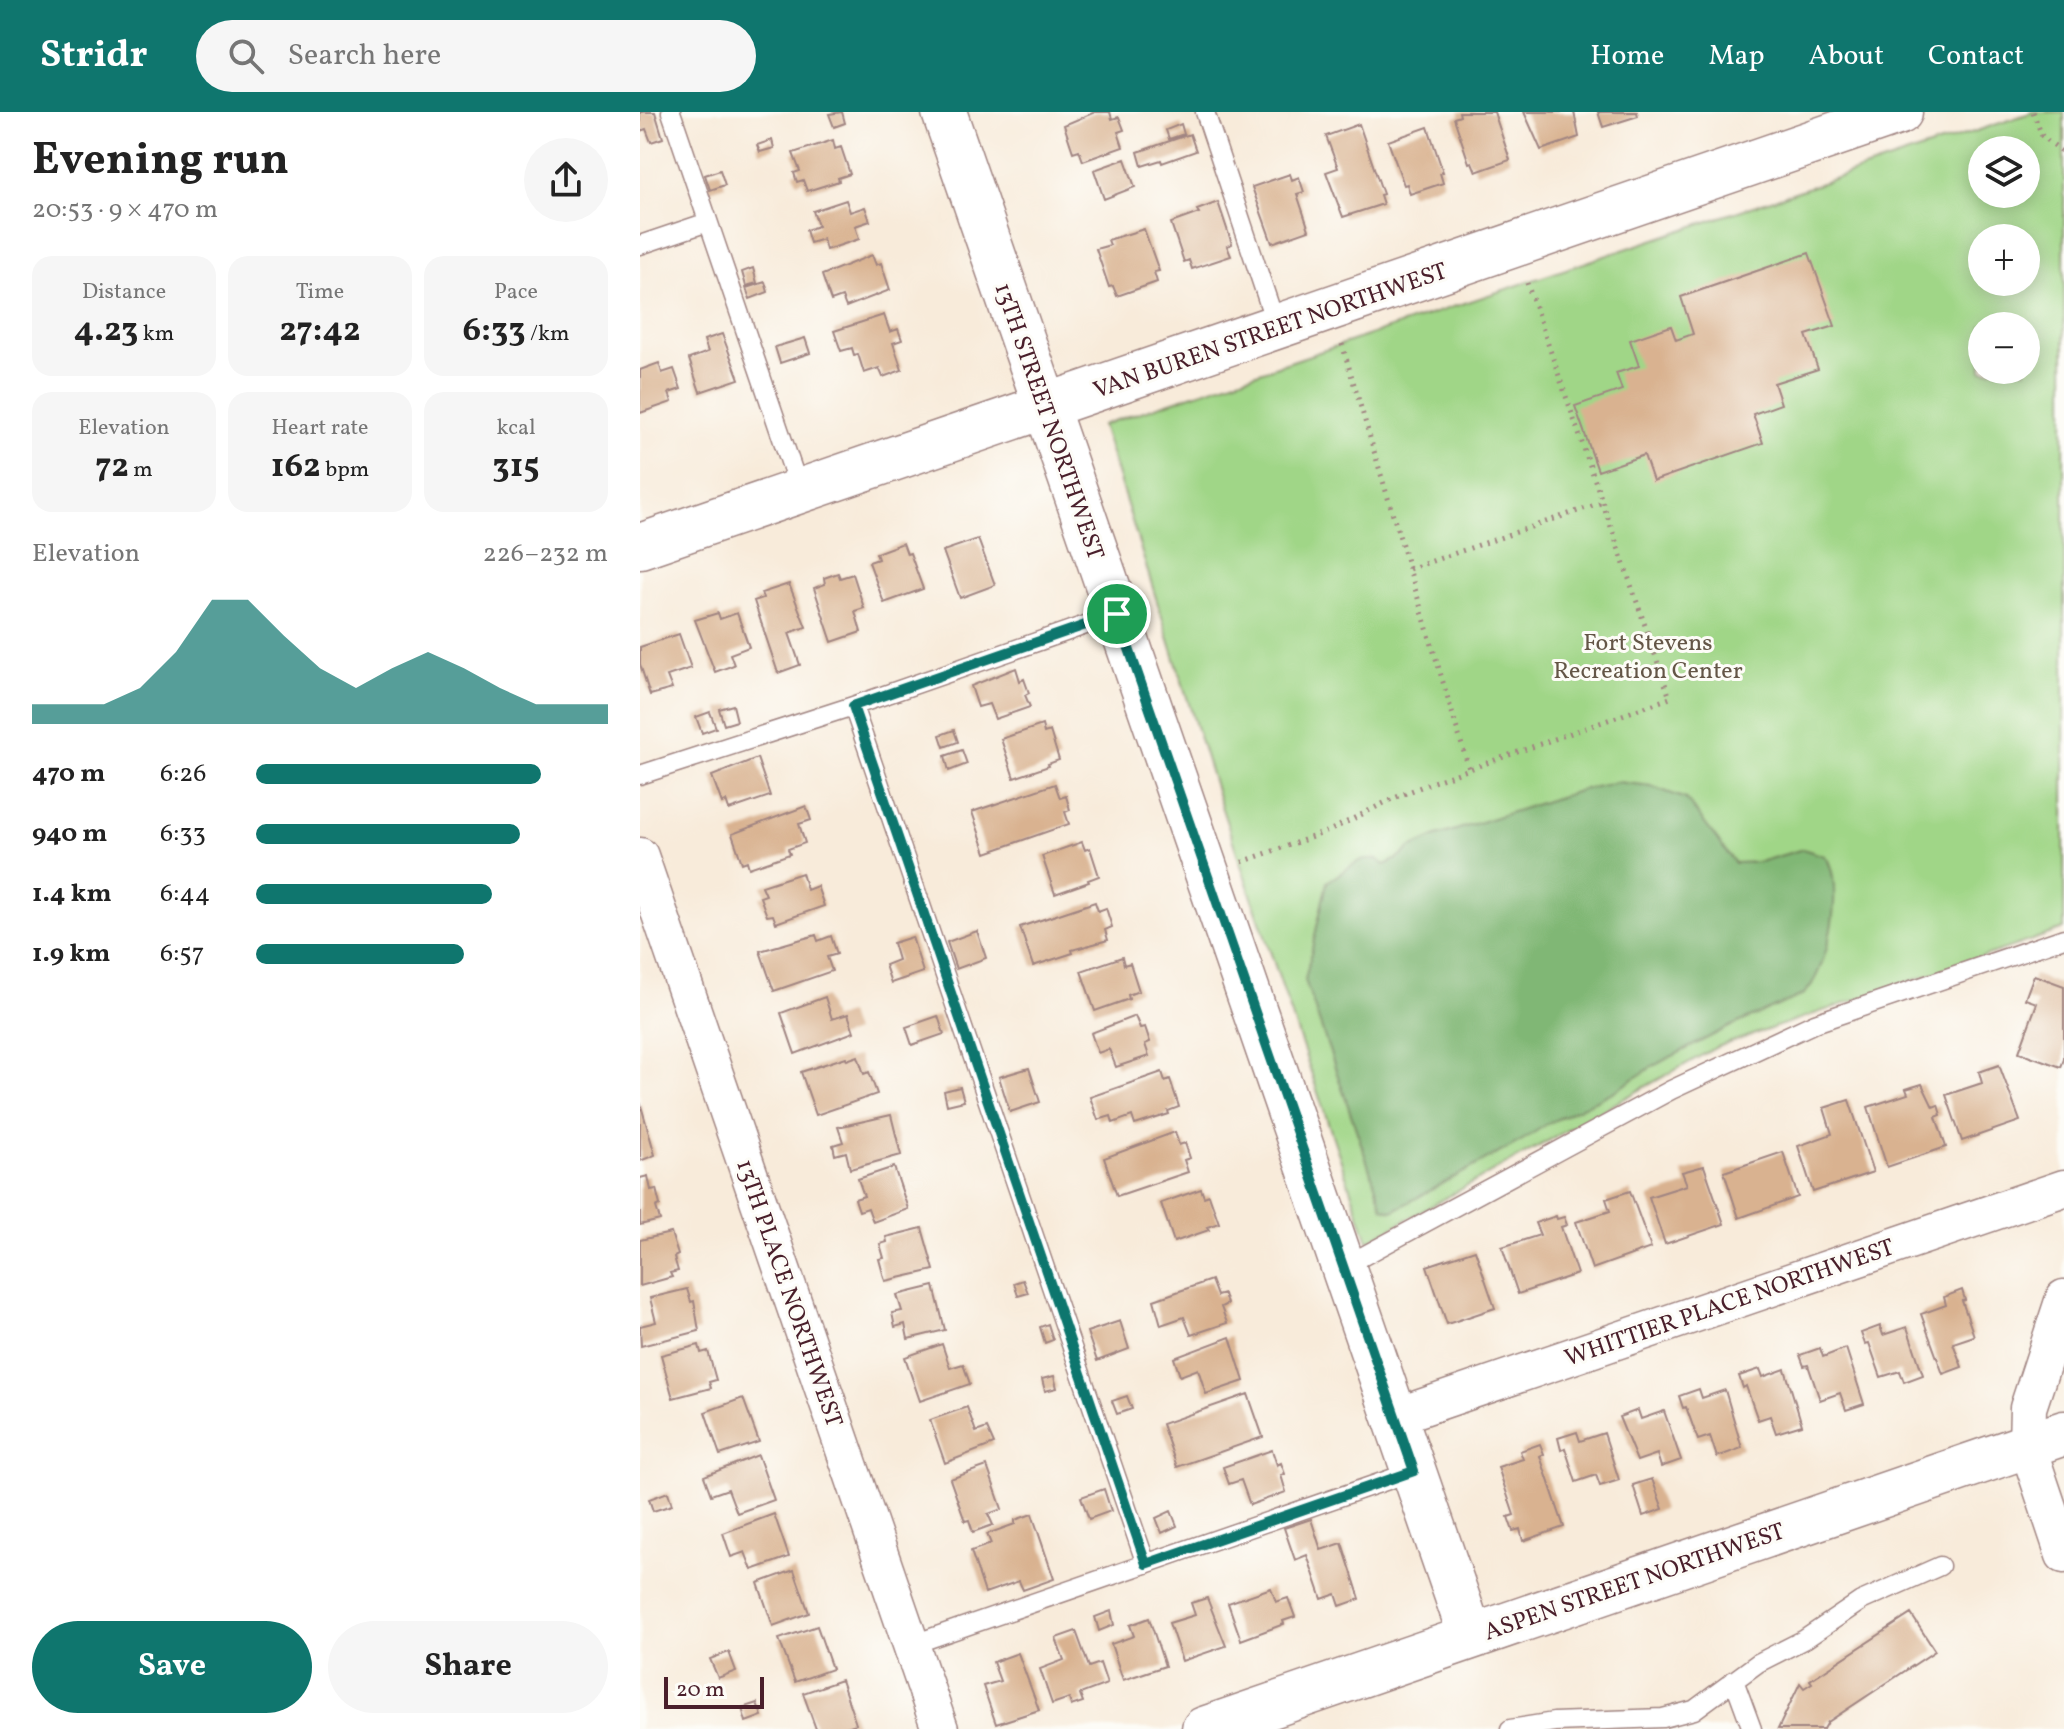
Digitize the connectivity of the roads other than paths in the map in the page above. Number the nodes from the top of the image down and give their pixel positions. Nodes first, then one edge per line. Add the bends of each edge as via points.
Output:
1 (671, 112) edge
2 (944, 112) edge
3 (1205, 112) edge
4 (1900, 112) edge
5 (708, 222) junction
6 (640, 245) edge
7 (1277, 328) junction
8 (1045, 407) junction
9 (800, 491) junction
10 (640, 546) edge
11 (1117, 614) junction
12 (853, 706) junction
13 (640, 775) edge
14 (640, 856) edge
15 (2064, 938) edge
16 (2064, 1188) edge
17 (1343, 1267) junction
18 (2064, 1298) edge
19 (1394, 1417) junction
20 (2046, 1439) edge
21 (1414, 1471) junction
22 (2064, 1555) edge
23 (1146, 1564) junction
24 (1940, 1566) dead end
25 (1471, 1637) junction
26 (911, 1645) junction
27 (1734, 1680) junction
28 (940, 1729) edge
29 (1204, 1729) edge
30 (1510, 1729) edge
31 (1752, 1729) edge

1 - 5 lane
2 - 8 street, 13TH STREET NORTHWEST
3 - 7 lane
4 - 7 street, VAN BUREN STREET NORTHWEST
5 - 6 lane
5 - 9 lane
7 - 8 street, VAN BUREN STREET NORTHWEST
8 - 9 street, VAN BUREN STREET NORTHWEST
8 - 11 street, 13TH STREET NORTHWEST
9 - 10 street, VAN BUREN STREET NORTHWEST
11 - 12 lane
11 - 17 street, 13TH STREET NORTHWEST
12 - 13 lane
12 - 23 lane
14 - 26 street, 13TH PLACE NORTHWEST
15 - 17 lane via 1815,1023 1671,1090
16 - 19 street, WHITTIER PLACE NORTHWEST
17 - 19 street, 13TH STREET NORTHWEST
18 - 20 street via 2028,1408
19 - 21 street, 13TH STREET NORTHWEST
20 - 22 street
20 - 25 street, ASPEN STREET NORTHWEST
21 - 23 lane
21 - 25 street, 13TH STREET NORTHWEST
23 - 26 lane
24 - 27 lane via 1861,1601
25 - 29 street, ASPEN STREET NORTHWEST
26 - 28 street, 13TH PLACE NORTHWEST
27 - 30 lane via 1694,1710 1663,1718
27 - 31 lane

